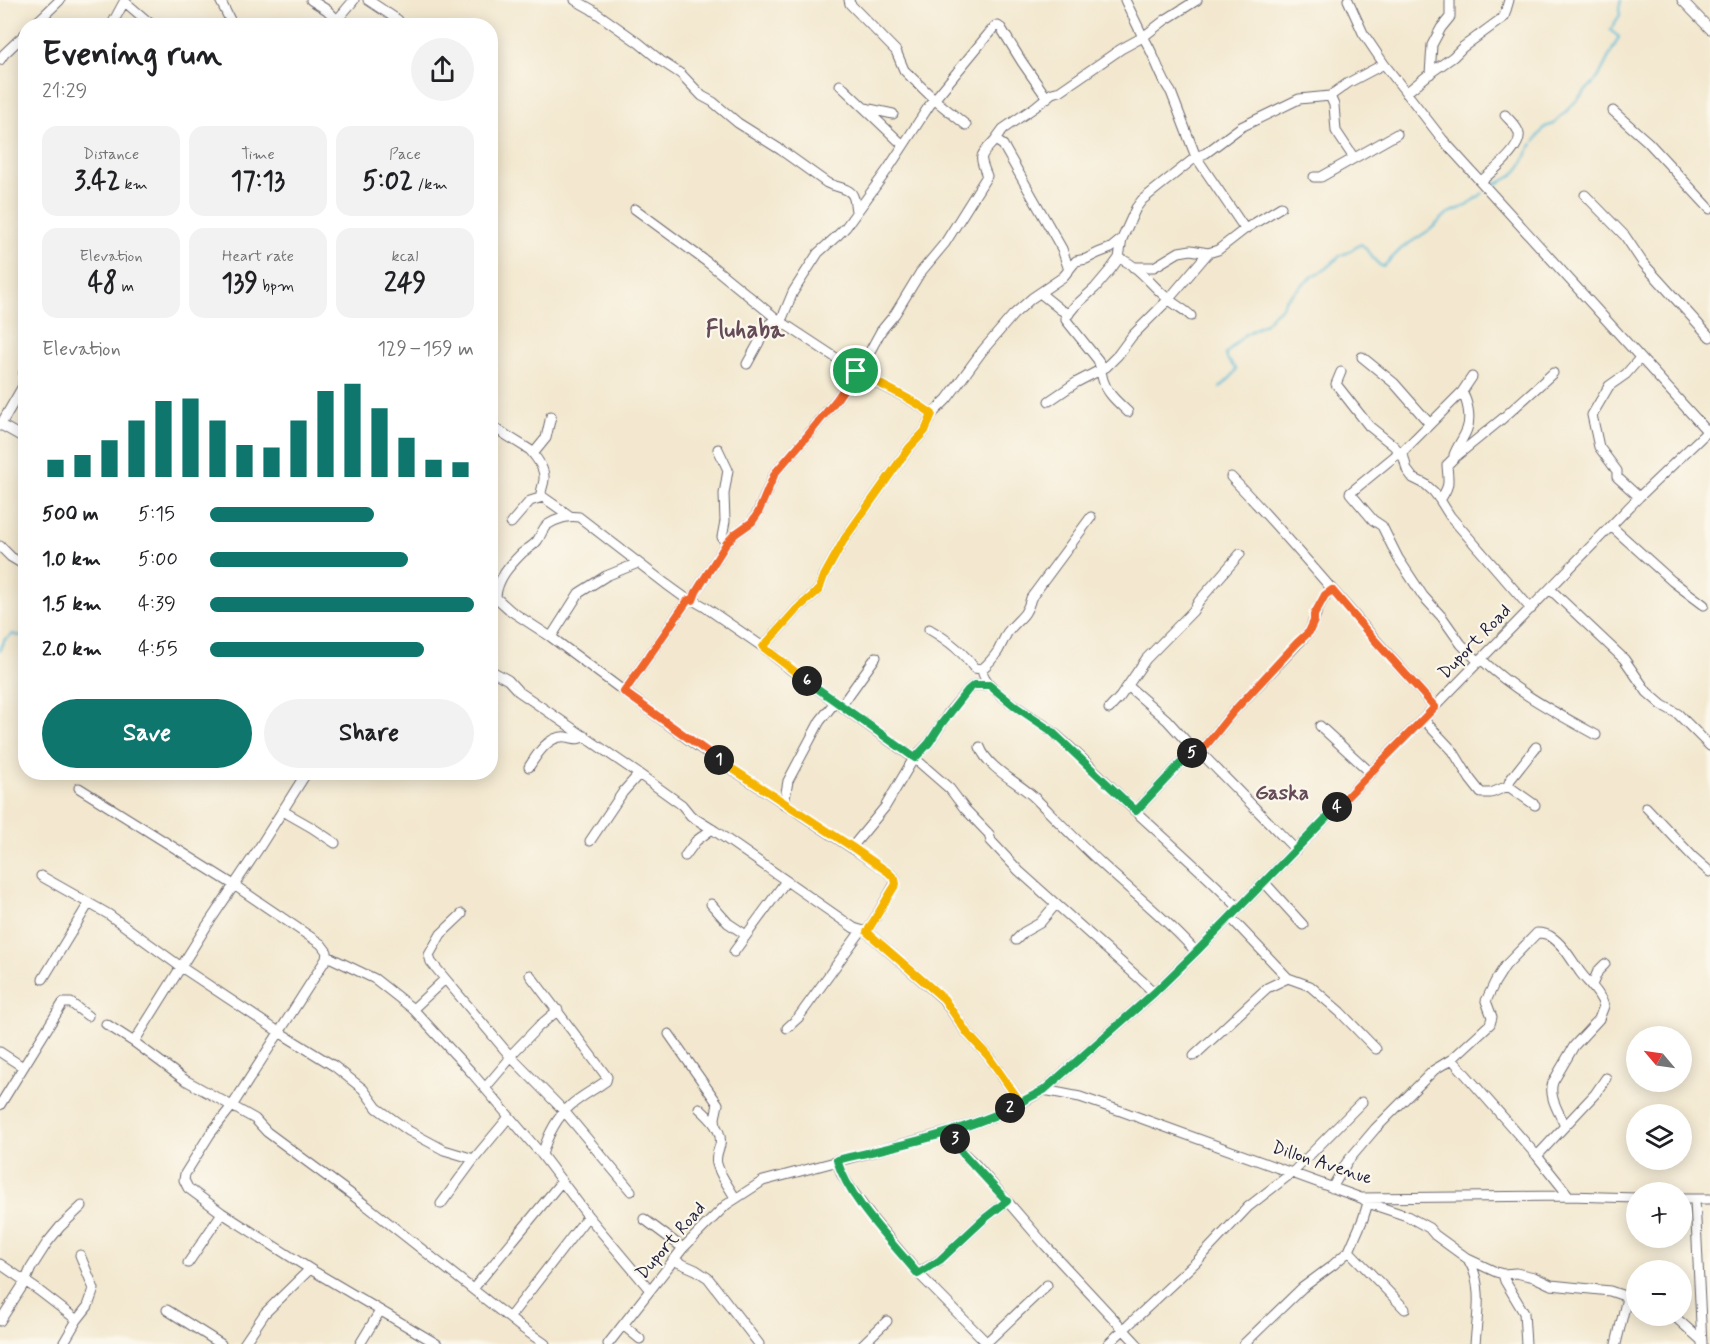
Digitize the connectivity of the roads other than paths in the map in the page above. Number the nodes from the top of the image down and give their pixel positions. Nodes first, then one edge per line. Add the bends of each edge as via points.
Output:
1 (60, 0) edge
2 (220, 0) edge
3 (311, 0) edge
4 (354, 0) edge
5 (368, 0) edge
6 (575, 0) edge
7 (849, 0) edge
8 (1125, 0) edge
9 (1197, 0) edge
10 (1348, 0) edge
11 (1450, 0) edge
12 (1509, 0) edge
13 (1682, 0) edge
14 (125, 1) edge
15 (41, 18) edge
16 (115, 18) edge
17 (144, 18) edge
18 (229, 18) edge
19 (334, 18) edge
20 (339, 18) edge
21 (395, 18) edge
22 (1710, 28) edge
23 (1143, 37) junction
24 (18, 41) edge
25 (0, 60) edge
26 (1384, 64) junction
27 (1430, 74) junction
28 (840, 85) dead end
29 (1406, 93) junction
30 (1330, 96) junction
31 (1047, 98) junction
32 (935, 100) junction
33 (865, 108) junction
34 (1613, 111) dead end
35 (893, 114) dead end
36 (1505, 115) dead end
37 (966, 125) dead end
38 (1398, 134) dead end
39 (995, 140) junction
40 (903, 145) junction
41 (1196, 157) junction
42 (1354, 158) junction
43 (1314, 177) dead end
44 (1481, 181) junction
45 (1585, 195) dead end
46 (1281, 207) dead end
47 (635, 208) dead end
48 (1710, 209) edge
49 (856, 211) junction
50 (1245, 229) junction
51 (1122, 239) junction
52 (1208, 253) junction
53 (1119, 258) junction
54 (1133, 267) junction
55 (1069, 270) junction
56 (1040, 293) junction
57 (1168, 300) junction
58 (1069, 314) junction
59 (1191, 316) dead end
60 (779, 320) junction
61 (1710, 337) edge
62 (1362, 357) dead end
63 (1640, 358) junction
64 (747, 364) dead end
65 (856, 371) junction
66 (1101, 371) junction
67 (1341, 372) dead end
68 (1553, 373) dead end
69 (1472, 377) dead end
70 (1462, 392) junction
71 (18, 396) edge
72 (1049, 401) dead end
73 (1128, 412) dead end
74 (932, 414) junction
75 (552, 416) dead end
76 (1430, 424) junction
77 (0, 425) edge
78 (498, 430) edge
79 (1467, 431) junction
80 (1708, 433) edge
81 (18, 435) edge
82 (1480, 436) junction
83 (718, 449) dead end
84 (533, 454) junction
85 (1400, 454) junction
86 (1454, 458) junction
87 (1231, 477) dead end
88 (543, 497) junction
89 (1639, 497) junction
90 (1440, 500) junction
91 (570, 516) junction
92 (1091, 517) dead end
93 (511, 523) dead end
94 (1611, 526) junction
95 (726, 544) junction
96 (0, 546) edge
97 (1240, 554) dead end
98 (18, 561) edge
99 (638, 563) junction
100 (498, 585) edge
101 (1550, 589) junction
102 (1332, 590) junction
103 (498, 599) edge
104 (691, 600) junction
105 (1704, 605) dead end
106 (1531, 609) junction
107 (929, 629) dead end
108 (551, 637) junction
109 (763, 647) junction
110 (876, 657) dead end
111 (1480, 660) junction
112 (982, 669) junction
113 (498, 674) edge
114 (989, 685) junction
115 (1128, 686) junction
116 (624, 692) junction
117 (838, 704) junction
118 (1435, 707) junction
119 (1109, 709) dead end
120 (1423, 719) junction
121 (1320, 726) dead end
122 (1596, 735) dead end
123 (585, 736) junction
124 (1710, 746) edge
125 (980, 747) dead end
126 (1536, 747) dead end
127 (1197, 752) junction
128 (915, 758) junction
129 (529, 766) dead end
130 (1371, 773) junction
131 (639, 774) junction
132 (302, 780) edge
133 (1508, 786) junction
134 (79, 788) dead end
135 (784, 804) junction
136 (1535, 805) dead end
137 (1646, 807) dead end
138 (283, 811) junction
139 (1136, 811) junction
140 (712, 829) junction
141 (590, 841) dead end
142 (335, 843) dead end
143 (852, 847) junction
144 (1296, 850) junction
145 (685, 856) dead end
146 (1710, 872) edge
147 (41, 876) dead end
148 (786, 881) junction
149 (1265, 883) junction
150 (234, 885) junction
151 (89, 903) junction
152 (711, 904) dead end
153 (1056, 904) junction
154 (1239, 908) junction
155 (462, 914) dead end
156 (1230, 917) junction
157 (1303, 926) dead end
158 (864, 932) junction
159 (746, 935) junction
160 (1016, 940) dead end
161 (734, 952) dead end
162 (1196, 952) junction
163 (326, 959) junction
164 (1605, 964) dead end
165 (181, 967) junction
166 (530, 975) dead end
167 (1288, 978) junction
168 (44, 979) dead end
169 (445, 979) junction
170 (1592, 985) junction
171 (1154, 993) junction
172 (413, 1009) junction
173 (558, 1010) junction
174 (88, 1016) dead end
175 (106, 1024) dead end
176 (787, 1028) dead end
177 (279, 1032) junction
178 (669, 1034) dead end
179 (134, 1042) junction
180 (1376, 1050) dead end
181 (0, 1052) edge
182 (510, 1056) junction
183 (1194, 1056) dead end
184 (1452, 1059) junction
185 (23, 1067) junction
186 (1606, 1077) dead end
187 (485, 1088) junction
188 (1044, 1090) junction
189 (1362, 1102) dead end
190 (1021, 1103) junction
191 (0, 1105) edge
192 (232, 1106) junction
193 (699, 1108) dead end
194 (564, 1111) junction
195 (508, 1117) junction
196 (1565, 1126) junction
197 (716, 1127) junction
198 (952, 1131) junction
199 (542, 1155) junction
200 (1537, 1156) junction
201 (474, 1159) junction
202 (837, 1160) junction
203 (1293, 1172) junction
204 (562, 1181) junction
205 (1332, 1188) junction
206 (631, 1191) dead end
207 (1569, 1196) junction
208 (735, 1198) junction
209 (1626, 1198) edge
210 (1710, 1199) edge
211 (1364, 1200) junction
212 (1692, 1200) edge
213 (1695, 1200) junction
214 (1007, 1201) junction
215 (441, 1204) dead end
216 (82, 1206) dead end
217 (222, 1213) junction
218 (588, 1216) junction
219 (644, 1219) dead end
220 (682, 1248) junction
221 (1349, 1251) junction
222 (80, 1255) dead end
223 (1468, 1259) junction
224 (674, 1260) junction
225 (188, 1263) dead end
226 (0, 1264) edge
227 (310, 1269) junction
228 (918, 1274) junction
229 (1503, 1274) junction
230 (26, 1282) junction
231 (1047, 1286) dead end
232 (473, 1289) junction
233 (650, 1290) junction
234 (1626, 1297) edge
235 (1705, 1305) edge
236 (1405, 1309) dead end
237 (167, 1310) dead end
238 (380, 1311) junction
239 (1626, 1316) edge
240 (509, 1318) junction
241 (77, 1320) junction
242 (0, 1321) edge
243 (887, 1321) dead end
244 (623, 1325) junction
245 (1684, 1326) edge
246 (1124, 1330) junction
247 (640, 1339) dead end
248 (987, 1343) edge
249 (1702, 1343) edge
250 (63, 1344) edge
251 (221, 1344) edge
252 (244, 1344) edge
253 (360, 1344) edge
254 (437, 1344) edge
255 (545, 1344) edge
256 (608, 1344) edge
257 (759, 1344) edge
258 (863, 1344) edge
259 (1108, 1344) edge
260 (1137, 1344) edge
261 (1244, 1344) edge
262 (1475, 1344) edge
263 (1526, 1344) edge
264 (1616, 1344) edge

1 - 15 street
2 - 18 street
3 - 19 street
4 - 20 street
5 - 21 street
6 - 49 street via 681,74 738,123 827,183 849,190
7 - 32 street via 896,51 904,70
8 - 23 street
9 - 23 street
10 - 26 street via 1363,33
11 - 27 street via 1450,17 1432,45
12 - 27 street via 1504,17
13 - 22 street
14 - 16 street
14 - 17 street
23 - 31 street
23 - 41 street via 1171,92
24 - 25 street
26 - 29 street
26 - 30 street
27 - 29 street
28 - 33 street
29 - 44 street
30 - 41 street via 1293,102 1233,131
30 - 42 street via 1336,131
31 - 32 street via 998,26
31 - 39 street via 1003,129
32 - 37 street
32 - 40 street
33 - 35 street
33 - 40 street
34 - 48 street via 1648,142
36 - 44 street via 1517,129 1518,142
38 - 42 street
39 - 55 street via 1003,145 1054,234
39 - 65 street via 981,156 987,176 966,211
40 - 49 street
41 - 50 street
41 - 51 street via 1142,200
42 - 43 street via 1321,177
44 - 63 street
45 - 61 street via 1605,213 1643,263
46 - 50 street
47 - 60 street
49 - 60 street via 808,267
50 - 52 street
51 - 53 street
51 - 55 street via 1111,248 1076,261
52 - 54 street via 1179,252 1154,267
52 - 57 street
53 - 54 street
53 - 58 street
54 - 57 street
55 - 56 street
56 - 58 street
56 - 74 street via 1014,315
57 - 59 street
57 - 66 street
58 - 66 street via 1065,320 1098,360
60 - 64 street via 769,324
60 - 65 street
62 - 76 street via 1394,383
63 - 80 street
63 - 89 street via 1609,386 1592,415 1599,447 1617,471 1617,477
65 - 74 street
65 - 95 street via 775,473 752,522
66 - 72 street
66 - 73 street via 1105,387
67 - 85 street via 1336,384 1343,394 1369,426
68 - 82 street
69 - 70 street
70 - 76 street
70 - 79 street via 1468,406
71 - 77 street
74 - 109 street via 925,431 845,538 819,590
75 - 84 street via 549,432
76 - 85 street
77 - 81 street
78 - 84 street
79 - 82 street
79 - 86 street
80 - 89 street, Duport Road
82 - 86 street
83 - 95 street via 728,470 722,537
84 - 88 street via 544,474
85 - 90 street via 1413,478
85 - 111 street via 1350,493 1382,526 1422,596 1461,644
86 - 90 street via 1447,465 1450,482
87 - 102 street
88 - 91 street
88 - 93 street via 530,501
89 - 94 street, Duport Road
90 - 106 street
91 - 99 street via 579,517
91 - 100 street via 547,525
92 - 112 street via 1031,598 1023,618
94 - 101 street, Duport Road
94 - 105 street
95 - 104 street
96 - 98 street
97 - 115 street via 1193,611 1146,659
99 - 104 street
99 - 108 street via 579,593
101 - 106 street, Duport Road
101 - 124 street via 1624,659 1647,692 1678,714
102 - 118 street
102 - 127 street via 1314,615 1309,632
103 - 108 street
104 - 109 street
104 - 116 street
106 - 111 street, Duport Road
107 - 112 street via 974,668
108 - 116 street
109 - 117 street
110 - 117 street
111 - 118 street, Duport Road
111 - 122 street via 1548,709
112 - 114 street
113 - 123 street
114 - 128 street via 974,685 968,690
114 - 139 street via 1050,730
115 - 119 street
115 - 127 street
116 - 135 street
117 - 128 street
117 - 135 street via 820,721 788,780
118 - 120 street, Duport Road
120 - 130 street, Duport Road
120 - 133 street via 1453,751 1481,793 1491,794
121 - 130 street
123 - 129 street via 579,740 564,737 547,744
123 - 131 street
125 - 162 street via 990,763 1035,799
126 - 133 street
127 - 139 street via 1179,765
127 - 144 street
128 - 143 street via 885,807
128 - 153 street via 950,789 1019,871
130 - 144 street, Duport Road
131 - 140 street
131 - 141 street
132 - 138 street
133 - 136 street
134 - 150 street
135 - 143 street
137 - 146 street
138 - 142 street
138 - 150 street
139 - 154 street
140 - 145 street
140 - 148 street
143 - 158 street via 888,872 896,884
144 - 149 street, Duport Road
147 - 151 street
148 - 158 street
148 - 159 street
149 - 154 street, Duport Road
149 - 157 street
150 - 163 street via 321,944 327,952
150 - 165 street
151 - 165 street
151 - 168 street
152 - 159 street
153 - 160 street via 1040,923
153 - 171 street
154 - 156 street, Duport Road
155 - 169 street via 441,934 429,955
156 - 162 street, Duport Road
156 - 167 street
158 - 176 street
158 - 190 street via 944,999
159 - 161 street
162 - 171 street, Duport Road
163 - 172 street via 327,956 375,979
163 - 177 street
164 - 170 street
165 - 177 street
165 - 179 street
166 - 173 street
167 - 180 street via 1310,986
167 - 183 street via 1267,988
169 - 172 street
169 - 182 street
170 - 184 street via 1551,936 1537,933 1495,982 1486,1001 1492,1017 1490,1024
170 - 196 street via 1604,1006 1599,1019 1574,1046 1551,1088
171 - 188 street, Duport Road
172 - 187 street
173 - 182 street
173 - 194 street via 607,1077
174 - 185 street via 71,1003 63,1003
175 - 179 street
177 - 192 street
177 - 201 street via 334,1066 363,1089 377,1108 409,1131 444,1150
178 - 197 street via 718,1104
179 - 192 street via 185,1080
181 - 185 street
182 - 187 street
182 - 194 street
184 - 200 street
184 - 205 street via 1434,1070 1375,1130 1347,1162
185 - 191 street
186 - 196 street
187 - 195 street
188 - 190 street, Duport Road
188 - 203 street, Dillon Avenue via 1080,1097
189 - 203 street
190 - 198 street, Duport Road
192 - 217 street via 210,1134 184,1180 188,1188
192 - 232 street via 255,1119
193 - 197 street
194 - 199 street
194 - 206 street
195 - 199 street
195 - 201 street
196 - 200 street
197 - 208 street via 720,1135 717,1164
198 - 202 street, Duport Road
198 - 214 street via 956,1146
199 - 204 street
200 - 207 street
201 - 215 street
202 - 208 street, Duport Road via 763,1181
202 - 228 street via 849,1186
203 - 205 street, Dillon Avenue
203 - 246 street via 1248,1207 1197,1262
204 - 218 street
204 - 232 street
205 - 211 street, Dillon Avenue
207 - 209 street, Dillon Avenue
207 - 211 street, Dillon Avenue
208 - 220 street, Duport Road
210 - 213 street
211 - 221 street via 1363,1219
211 - 223 street via 1429,1228
212 - 213 street
213 - 235 street
214 - 228 street via 940,1260
214 - 246 street
216 - 230 street via 47,1243
217 - 225 street
217 - 227 street
218 - 233 street
218 - 240 street
219 - 220 street
220 - 224 street, Duport Road
221 - 236 street
221 - 261 street via 1302,1288
222 - 241 street via 94,1288
223 - 229 street
223 - 262 street via 1479,1292
224 - 233 street, Duport Road
224 - 257 street via 708,1278
226 - 230 street
227 - 238 street
227 - 252 street via 265,1313
228 - 248 street
229 - 234 street via 1516,1273 1551,1285 1610,1291
229 - 263 street via 1524,1313
230 - 241 street
230 - 242 street
231 - 248 street
232 - 240 street
233 - 244 street, Duport Road
235 - 249 street
237 - 251 street
238 - 253 street
238 - 254 street
239 - 264 street
240 - 255 street
241 - 250 street
243 - 258 street
244 - 247 street
244 - 256 street, Duport Road
245 - 249 street
246 - 259 street
246 - 260 street

